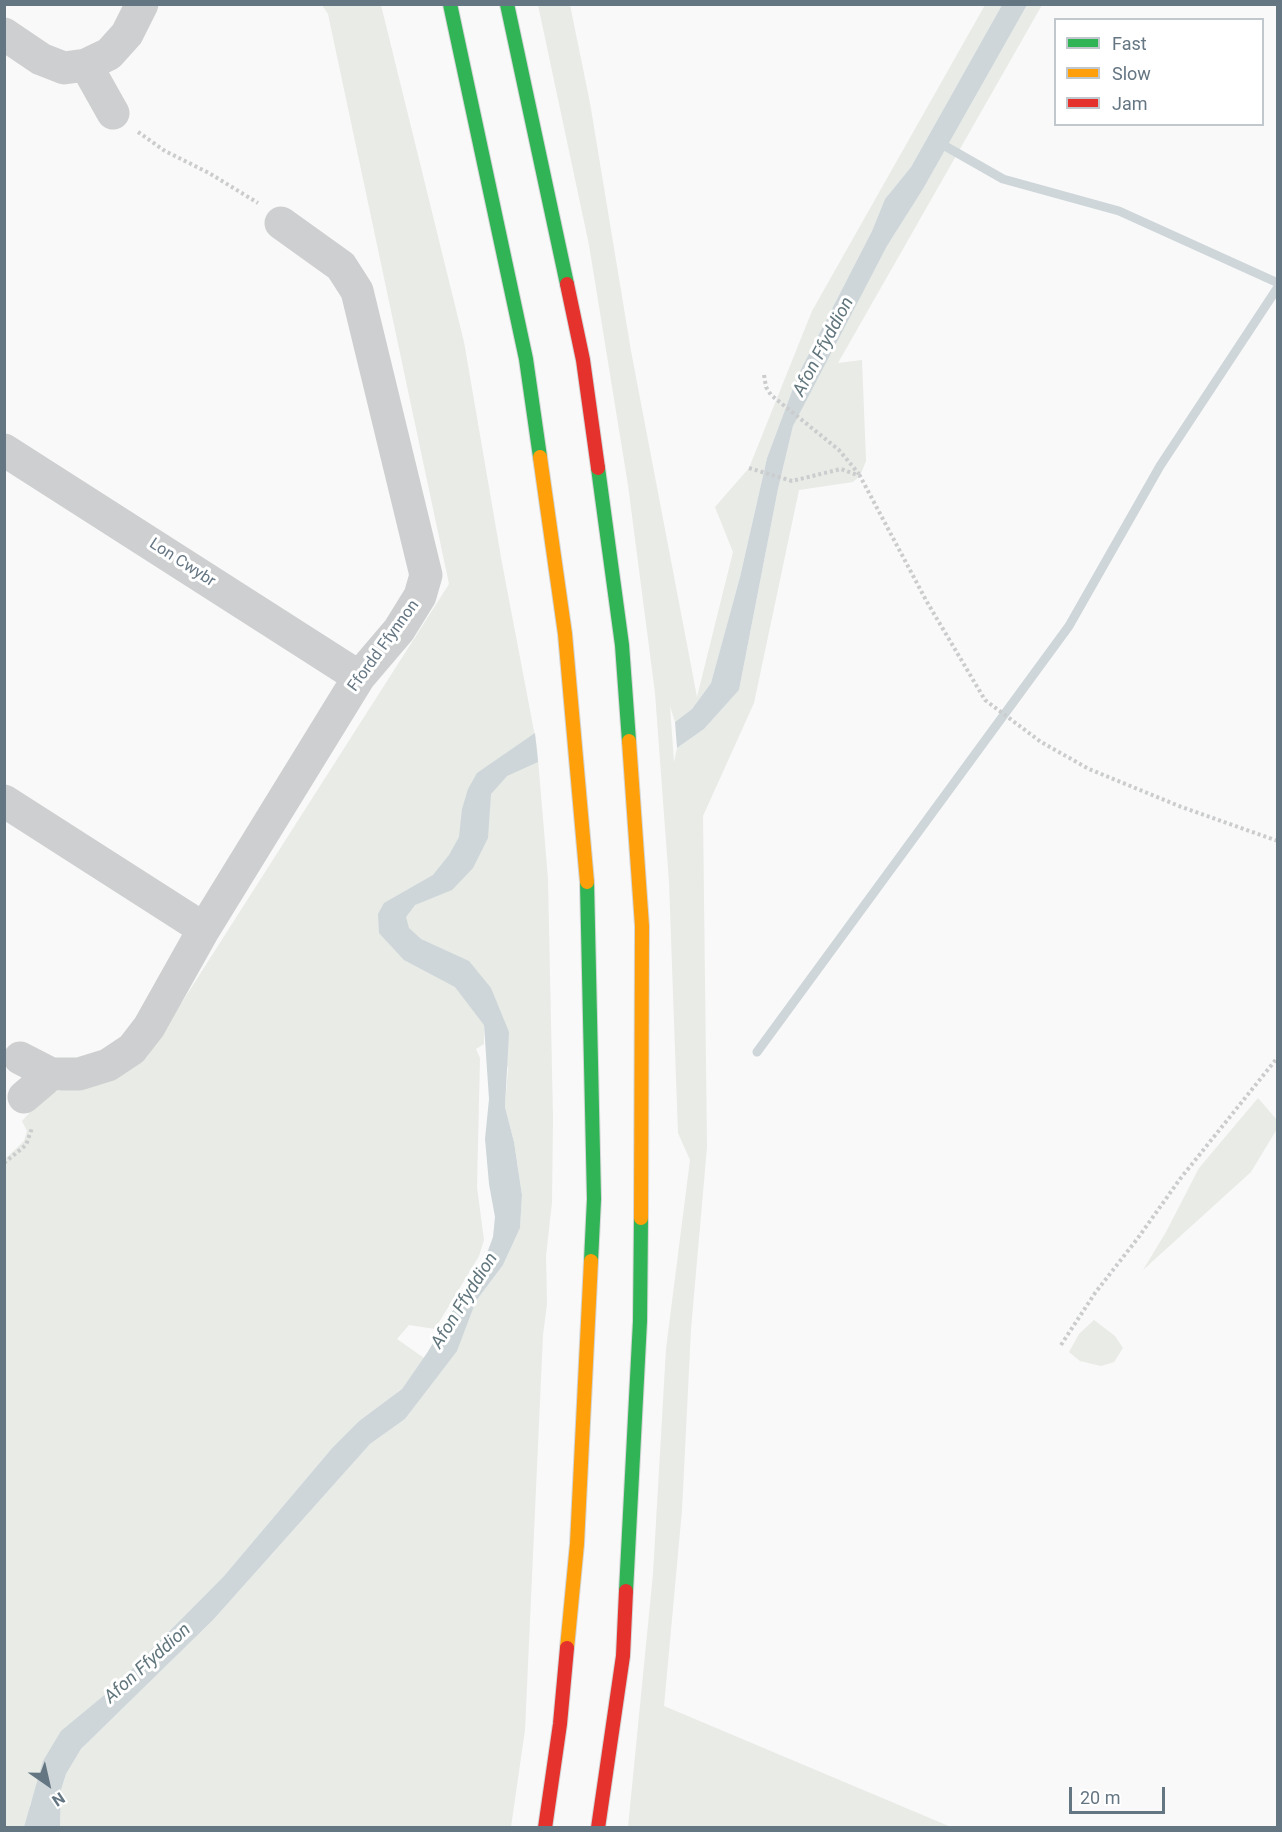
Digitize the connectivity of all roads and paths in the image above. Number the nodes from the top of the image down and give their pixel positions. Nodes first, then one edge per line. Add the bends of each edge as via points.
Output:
1 (142, 4) edge
2 (450, 4) edge
3 (507, 4) edge
4 (4, 34) edge
5 (86, 65) junction
6 (113, 113) joint
7 (281, 223) joint
8 (764, 375) dead end
9 (4, 450) edge
10 (749, 468) dead end
11 (860, 476) junction
12 (359, 677) junction
13 (4, 801) edge
14 (1278, 841) edge
15 (204, 929) junction
16 (1278, 1057) edge
17 (20, 1058) dead end
18 (51, 1074) junction
19 (24, 1097) joint
20 (4, 1163) edge
21 (1061, 1345) dead end
22 (545, 1827) edge
23 (598, 1827) edge

1 - 5 street via 126,34 109,54
2 - 22 main road via 526,359 565,634 586,855 594,1199 578,1544
3 - 23 main road via 583,360 622,645 642,926 640,1321 622,1656
4 - 5 street via 64,68
5 - 6 street
6 - 7 path via 165,151 269,209
7 - 12 street, Ffordd Ffynnon via 316,233 357,291 426,575 420,596 399,630
8 - 11 path via 766,387 782,404 839,450
9 - 12 street, Lon Cwybr
10 - 11 path via 792,481 841,469
11 - 14 path via 985,700 1041,742 1089,769
12 - 15 street, Ffordd Ffynnon
13 - 15 street
15 - 18 street, Ffordd Ffynnon via 149,1027 132,1049 108,1065 79,1074
16 - 21 path via 1180,1179
17 - 18 street, Ffordd Ffynnon
18 - 19 street
19 - 20 path via 32,1128 30,1136 17,1155

